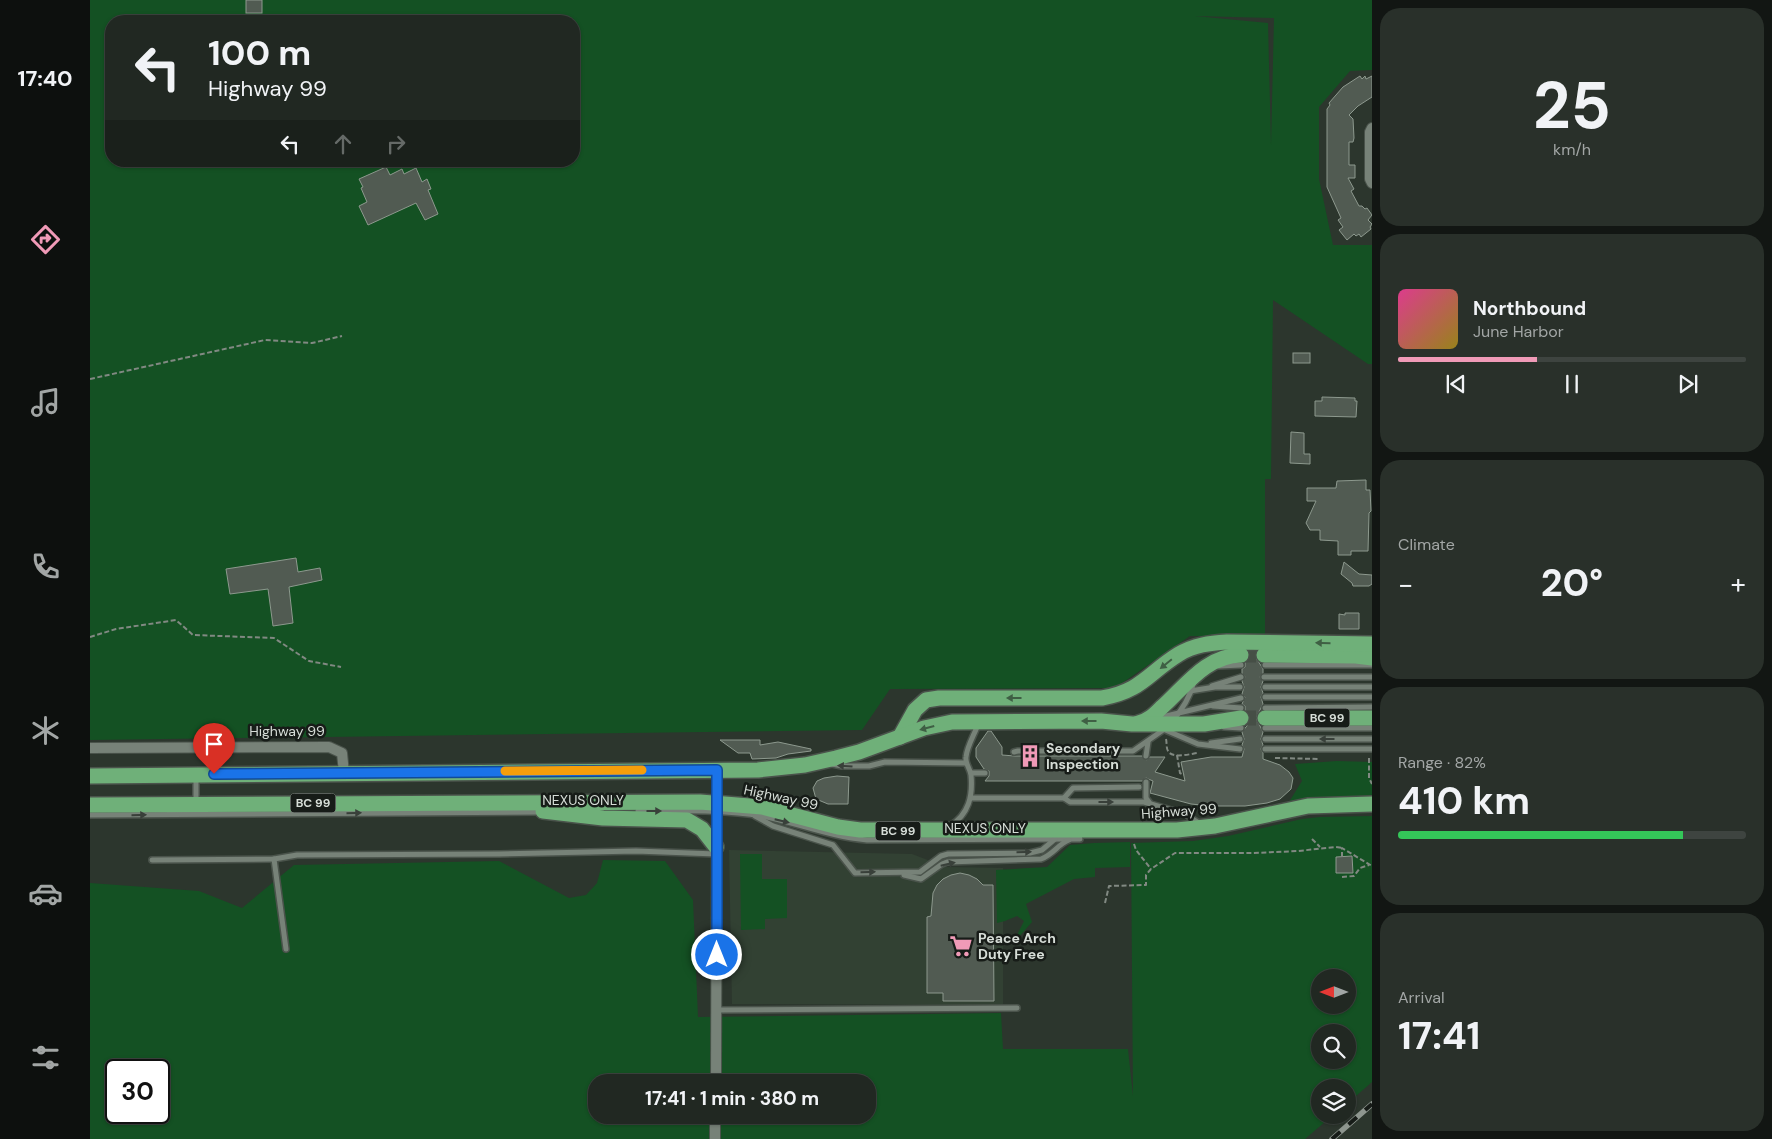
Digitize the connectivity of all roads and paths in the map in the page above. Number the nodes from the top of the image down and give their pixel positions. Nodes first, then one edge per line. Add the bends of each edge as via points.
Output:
1 (1372, 128) edge
2 (1372, 183) edge
3 (342, 336) dead end
4 (90, 379) edge
5 (90, 637) edge
6 (1372, 644) edge
7 (1372, 658) edge
8 (1241, 660) tunnel mouth
9 (1264, 660) joint
10 (1372, 665) edge
11 (341, 666) dead end
12 (1198, 672) junction
13 (1240, 677) dead end
14 (1264, 677) dead end
15 (1372, 677) edge
16 (1240, 687) dead end
17 (1264, 687) dead end
18 (1372, 687) edge
19 (1207, 688) junction
20 (1191, 691) junction
21 (1264, 697) dead end
22 (1372, 697) edge
23 (1240, 698) dead end
24 (1169, 701) junction
25 (1208, 707) junction
26 (1372, 707) edge
27 (1180, 712) junction
28 (1240, 718) joint
29 (1265, 718) tunnel mouth
30 (1283, 718) junction
31 (1372, 718) edge
32 (985, 721) junction
33 (1141, 723) junction
34 (1167, 727) junction
35 (1372, 728) edge
36 (900, 737) junction
37 (1240, 739) dead end
38 (1264, 739) dead end
39 (1372, 739) edge
40 (1148, 741) junction
41 (1203, 744) junction
42 (90, 748) edge
43 (1372, 749) edge
44 (1240, 750) dead end
45 (1264, 750) dead end
46 (1014, 752) dead end
47 (1177, 755) dead end
48 (1146, 756) dead end
49 (1369, 758) dead end
50 (821, 762) junction
51 (966, 762) junction
52 (717, 770) junction
53 (344, 773) junction
54 (971, 773) junction
55 (985, 773) dead end
56 (196, 775) junction
57 (1184, 775) dead end
58 (90, 776) edge
59 (1146, 782) dead end
60 (1372, 784) edge
61 (1139, 787) dead end
62 (970, 798) junction
63 (1064, 798) junction
64 (479, 803) junction
65 (1150, 803) junction
66 (196, 804) junction
67 (734, 804) junction
68 (1372, 804) edge
69 (90, 805) edge
70 (717, 807) junction
71 (553, 812) junction
72 (612, 812) dead end
73 (632, 812) dead end
74 (1372, 812) edge
75 (90, 815) edge
76 (754, 815) junction
77 (1215, 826) junction
78 (936, 831) junction
79 (1068, 837) junction
80 (1312, 839) dead end
81 (1134, 843) dead end
82 (1320, 847) junction
83 (1342, 848) junction
84 (716, 850) junction
85 (1342, 856) dead end
86 (274, 859) junction
87 (152, 860) dead end
88 (1371, 865) edge
89 (1151, 869) junction
90 (904, 875) dead end
91 (1342, 877) dead end
92 (1105, 903) dead end
93 (286, 948) dead end
94 (1017, 1008) dead end
95 (717, 1010) junction
96 (716, 1074) edge
97 (715, 1124) edge
98 (716, 1139) edge

1 - 2 street
3 - 4 path via 312,343 265,340
5 - 11 path via 116,629 176,620 192,634 274,638 309,662
6 -> 36 highway via 1205,644 1178,654 1140,684 1117,695 1102,698 926,700 915,710
7 - 9 highway
8 - 12 highway via 1220,659
9 - 10 lane
12 - 20 lane
12 - 24 highway
13 - 19 lane
14 - 15 lane
16 - 19 lane
17 - 18 lane
19 - 20 lane
20 - 24 lane
20 - 27 lane
21 - 22 lane
23 - 25 lane, Highway 99
24 - 33 highway
25 - 27 lane, Highway 99
25 - 28 lane, Highway 99
26 - 30 lane
27 - 33 lane, Highway 99
27 - 34 lane
28 - 34 highway, Highway 99 / BC 99
29 - 30 highway, BC 99
30 - 31 highway, BC 99
30 - 35 lane
33 -> 32 highway, Highway 99 / BC 99
32 -> 36 highway, Highway 99 / BC 99 via 947,723
32 - 51 lane via 977,727
33 - 34 highway, Highway 99 / BC 99
34 - 40 lane
34 - 41 lane, Highway 99
36 - 50 highway, Highway 99 / BC 99
37 - 41 lane, Highway 99
39 -> 38 lane
40 - 46 lane via 1133,751
40 - 48 lane
41 - 44 lane, Highway 99
42 - 53 street, Highway 99 via 330,747 342,753
43 - 45 lane
47 - 57 path via 1180,773
49 - 60 path
51 -> 50 lane via 885,762 869,766
50 - 52 highway, Highway 99 / BC 99 via 790,767
51 - 54 lane
52 - 53 highway, BC 99
52 - 70 street
53 - 56 highway, BC 99
54 - 55 lane
54 - 62 lane
56 - 58 highway, BC 99
56 - 66 lane
59 - 65 lane via 1146,798
61 - 63 lane via 1073,788
62 - 63 lane
62 - 78 lane via 968,808 956,822
63 -> 65 lane via 1070,802
64 - 66 highway, Highway 99 / BC 99
64 - 70 highway, Highway 99 / BC 99
64 - 71 highway
65 - 77 lane
66 - 69 highway, Highway 99 / BC 99
67 - 70 highway, Highway 99 / BC 99
67 - 76 lane
67 - 78 highway, Highway 99 / BC 99 via 775,809 850,830
68 - 77 highway, Highway 99 / BC 99 via 1308,806
73 -> 70 lane, NEXUS ONLY
70 - 76 lane, NEXUS ONLY
70 - 84 street
71 - 72 lane, NEXUS ONLY
75 -> 71 lane, NEXUS ONLY
71 - 84 highway via 603,818 687,820 702,829
74 - 79 highway, BC 99 via 1324,812 1202,837
76 -> 79 lane, NEXUS ONLY via 856,839
76 -> 79 lane via 773,826 833,845 855,873 920,872 944,855 1030,852 1042,850
77 - 79 highway, Highway 99 / BC 99
78 - 79 highway, Highway 99 / BC 99
90 -> 79 lane via 921,879 947,862 1036,860 1053,853
80 - 82 path
81 - 89 path
82 - 83 path
82 - 89 path via 1298,851 1175,853
83 - 85 path
83 - 88 path
84 - 86 lane via 297,855
84 - 95 street
86 - 87 lane
86 - 93 lane
88 - 91 path via 1360,868 1354,876
89 - 92 path via 1146,876 1146,885 1110,886
94 - 95 lane
95 - 96 street
97 - 98 street

